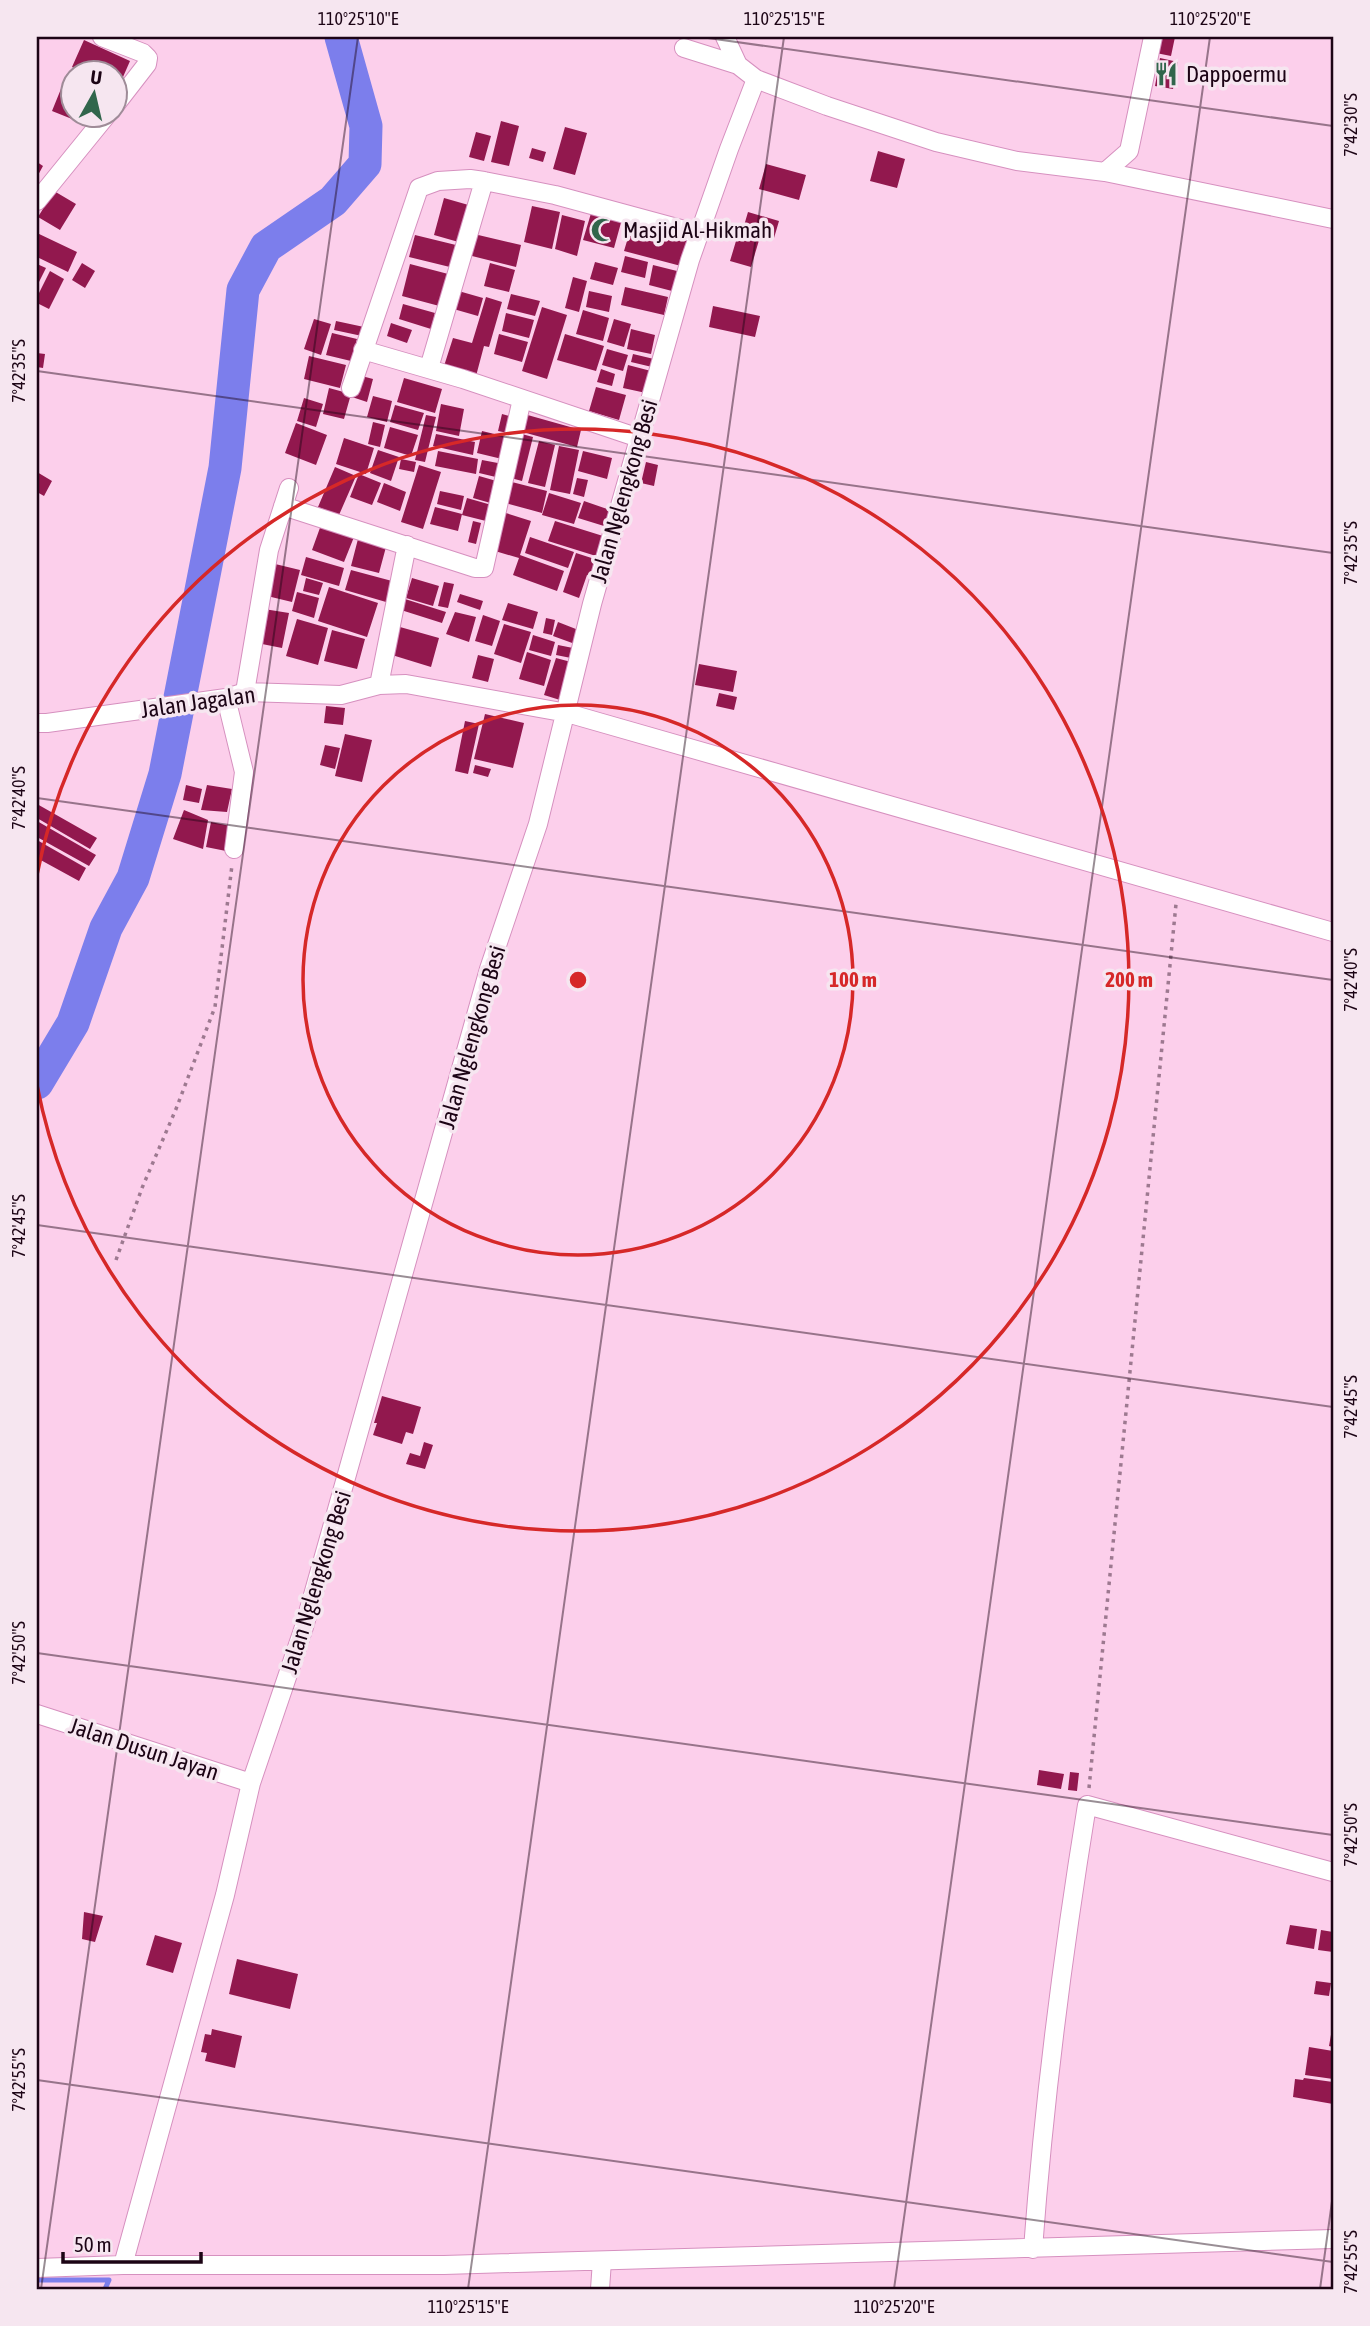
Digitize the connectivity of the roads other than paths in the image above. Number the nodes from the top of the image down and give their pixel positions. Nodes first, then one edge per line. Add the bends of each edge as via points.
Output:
1 (102, 37) edge
2 (725, 37) edge
3 (1153, 37) edge
4 (684, 48) dead end
5 (738, 65) junction
6 (756, 79) junction
7 (130, 86) edge
8 (95, 130) edge
9 (1129, 151) junction
10 (1105, 172) junction
11 (484, 181) junction
12 (1145, 181) junction
13 (37, 201) edge
14 (1333, 219) edge
15 (699, 234) junction
16 (363, 349) junction
17 (429, 368) junction
18 (351, 388) dead end
19 (522, 399) junction
20 (639, 438) junction
21 (289, 488) dead end
22 (283, 506) junction
23 (407, 545) junction
24 (379, 685) junction
25 (245, 692) junction
26 (226, 698) junction
27 (566, 713) junction
28 (37, 723) edge
29 (234, 849) road end
30 (1333, 932) edge
31 (37, 1714) edge
32 (251, 1783) junction
33 (1333, 1872) edge
34 (1333, 2239) edge
35 (1032, 2249) junction
36 (602, 2261) junction
37 (123, 2264) junction
38 (37, 2269) edge
39 (600, 2289) edge

1 - 7 street via 148,58
2 - 5 street
3 - 9 street
4 - 5 street
5 - 6 street
6 - 10 street via 936,142 1017,162
6 - 15 street, Jalan Nglengkong Besi
8 - 13 street
9 - 10 street
9 - 12 street
10 - 12 street
11 - 15 street
11 - 16 street via 438,181 419,188
11 - 17 street
12 - 14 street
15 - 20 street, Jalan Nglengkong Besi
16 - 17 street
16 - 18 street
17 - 19 street
19 - 20 street
19 - 23 street via 484,568
20 - 27 street, Jalan Nglengkong Besi
21 - 22 street
22 - 23 street
22 - 25 street via 269,550
23 - 24 street
24 - 25 street, Jalan Jagalan via 341,695
24 - 27 street, Jalan Jagalan via 406,684
25 - 26 street, Jalan Jagalan
26 - 28 street, Jalan Jagalan
26 - 29 street via 244,772
27 - 30 street, Jalan Jagalan
27 - 32 street, Jalan Nglengkong Besi via 538,824 489,969 304,1627
31 - 32 street, Jalan Dusun Jayan
32 - 37 street, Jalan Nglengkong Besi via 225,1895
33 - 35 street via 1087,1805 1056,2021
34 - 35 street
35 - 36 street
36 - 37 street
36 - 39 street
37 - 38 street

